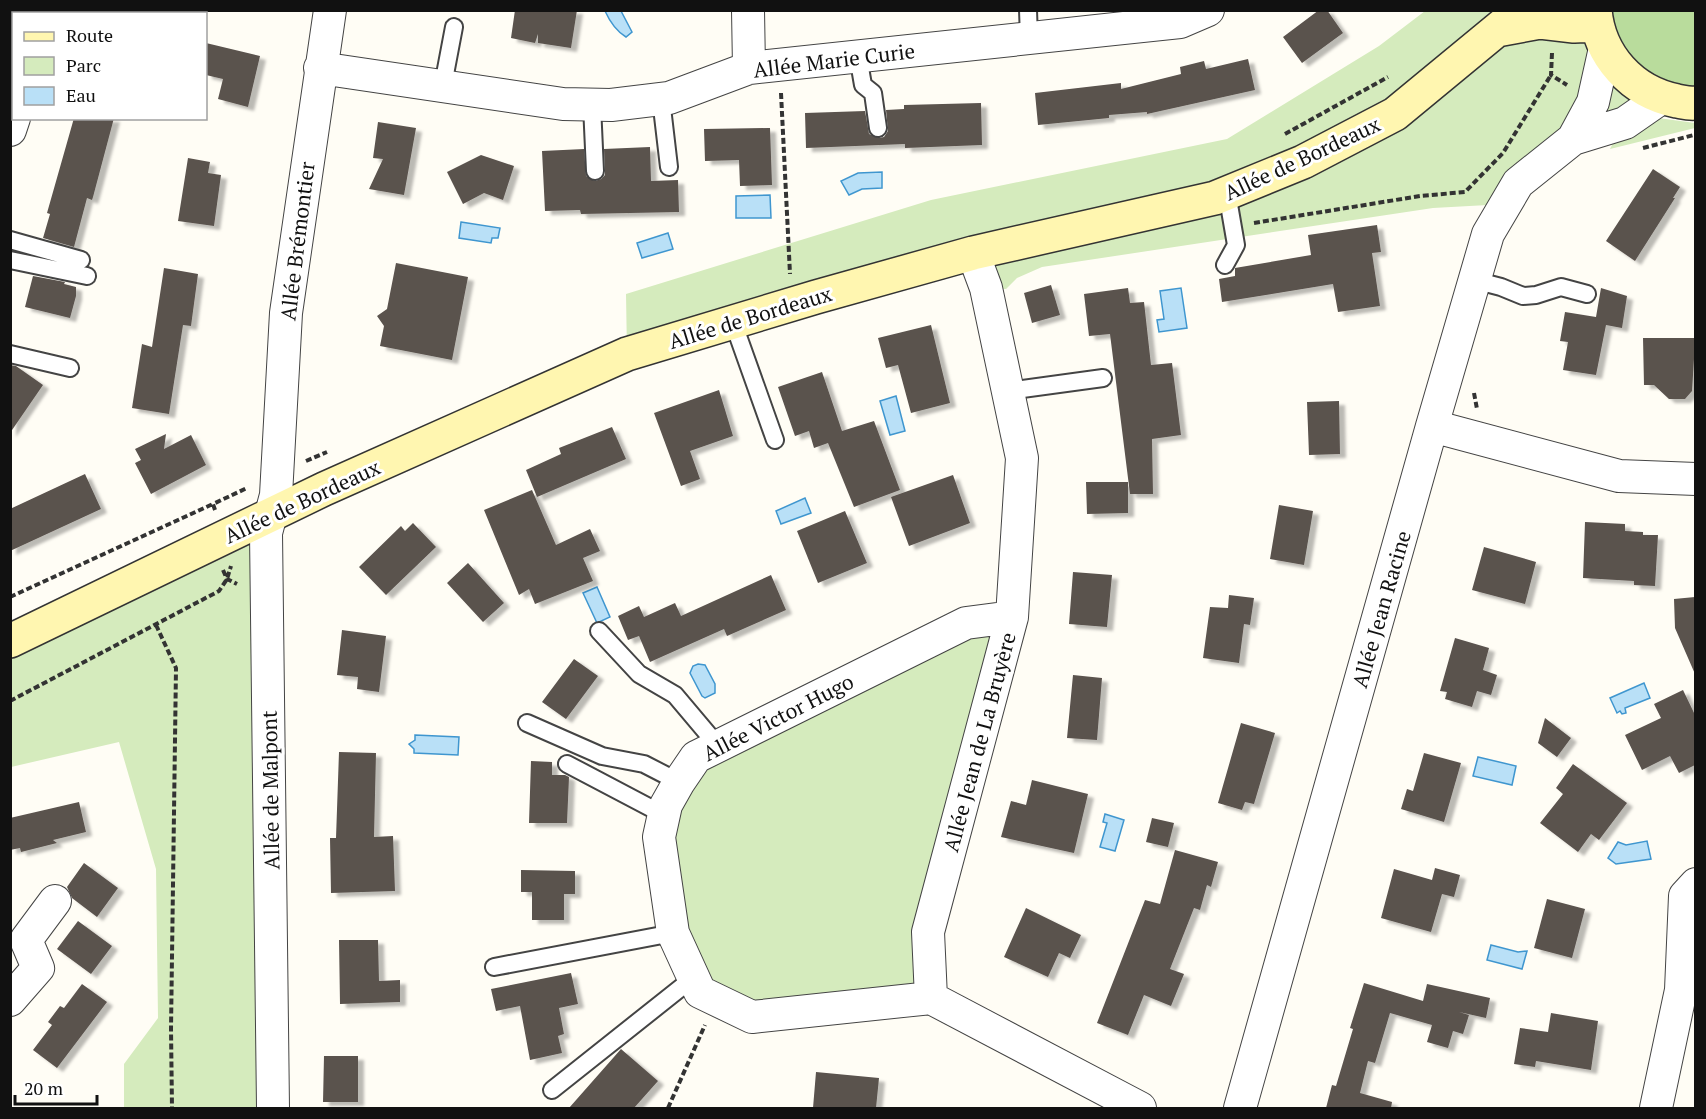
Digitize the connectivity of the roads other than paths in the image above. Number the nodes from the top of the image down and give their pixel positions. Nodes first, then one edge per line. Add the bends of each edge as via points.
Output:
1 (330, 10) edge
2 (748, 10) edge
3 (1208, 10) edge
4 (1521, 10) edge
5 (1028, 24) edge
6 (454, 27) dead end
7 (1599, 28) edge
8 (1495, 30) junction
9 (858, 56) junction
10 (764, 67) junction
11 (320, 68) junction
12 (443, 85) junction
13 (1661, 98) junction
14 (661, 99) junction
15 (1695, 104) edge
16 (592, 105) junction
17 (878, 128) dead end
18 (1573, 139) junction
19 (669, 167) dead end
20 (595, 171) dead end
21 (1227, 193) junction
22 (10, 240) edge
23 (973, 254) junction
24 (10, 260) edge
25 (1226, 265) dead end
26 (1474, 280) junction
27 (1587, 294) dead end
28 (733, 322) junction
29 (10, 354) edge
30 (70, 368) dead end
31 (1103, 378) dead end
32 (1008, 391) junction
33 (1432, 426) junction
34 (775, 440) dead end
35 (278, 472) joint
36 (1695, 479) edge
37 (270, 516) junction
38 (1011, 617) junction
39 (599, 631) dead end
40 (10, 641) edge
41 (526, 723) dead end
42 (718, 746) junction
43 (567, 764) dead end
44 (679, 782) junction
45 (664, 815) junction
46 (1695, 884) edge
47 (56, 901) dead end
48 (673, 933) junction
49 (494, 967) dead end
50 (693, 978) junction
51 (931, 998) junction
52 (10, 1000) edge
53 (552, 1090) dead end
54 (273, 1108) edge
55 (1140, 1108) edge
56 (1240, 1108) edge
57 (1656, 1108) edge

1 - 11 street, Allée Brémontier
2 - 10 street
3 - 5 street, Allée Marie Curie via 1180,22
4 - 8 main road, Allée de Bordeaux
5 - 9 street, Allée Marie Curie
6 - 12 lane
7 - 8 main road, Allée de Bordeaux via 1540,22
7 - 13 main road via 1624,74
7 - 18 street, Allée Jean Racine via 1593,102
8 - 21 main road, Allée de Bordeaux via 1395,114 1303,162
9 - 10 street, Allée Marie Curie
9 - 17 lane via 862,85 873,93
10 - 14 street, Allée Marie Curie
11 - 12 street, Allée Marie Curie
11 - 35 street, Allée Brémontier via 286,312
12 - 16 street, Allée Marie Curie
13 - 15 main road
13 - 18 street, Allée Jean Racine via 1625,123
14 - 16 street, Allée Marie Curie
14 - 19 lane
16 - 20 lane
18 - 26 street, Allée Jean Racine via 1518,183 1488,234
21 - 23 main road, Allée de Bordeaux
21 - 25 lane via 1236,245
22 - 24 lane via 84,268
23 - 28 main road, Allée de Bordeaux
23 - 32 street, Allée Jean de La Bruyère via 986,288
26 - 27 lane via 1523,296 1561,287
26 - 33 street, Allée Jean Racine
28 - 34 lane
28 - 37 main road, Allée de Bordeaux via 627,354
29 - 30 lane
31 - 32 lane
32 - 38 street, Allée Jean de La Bruyère via 1022,458
33 - 36 street via 1619,476
33 - 56 street, Allée Jean Racine
35 - 37 street, Allée de Malpont
37 - 40 main road, Allée de Bordeaux
37 - 54 street, Allée de Malpont via 266,532
38 - 42 street, Allée Victor Hugo via 966,623
38 - 51 street, Allée Jean de La Bruyère via 928,932
39 - 42 lane via 639,674 675,695
41 - 44 lane via 602,756 644,764
42 - 44 street, Allée Victor Hugo via 696,757
43 - 45 lane
44 - 45 street, Allée Victor Hugo
45 - 48 street, Allée Victor Hugo via 659,837
46 - 57 street via 1685,896 1681,990
47 - 52 street via 26,940 38,968
48 - 49 lane
48 - 50 street, Allée Victor Hugo
50 - 51 street, Allée Victor Hugo via 700,992 752,1017
50 - 53 lane
51 - 55 street

